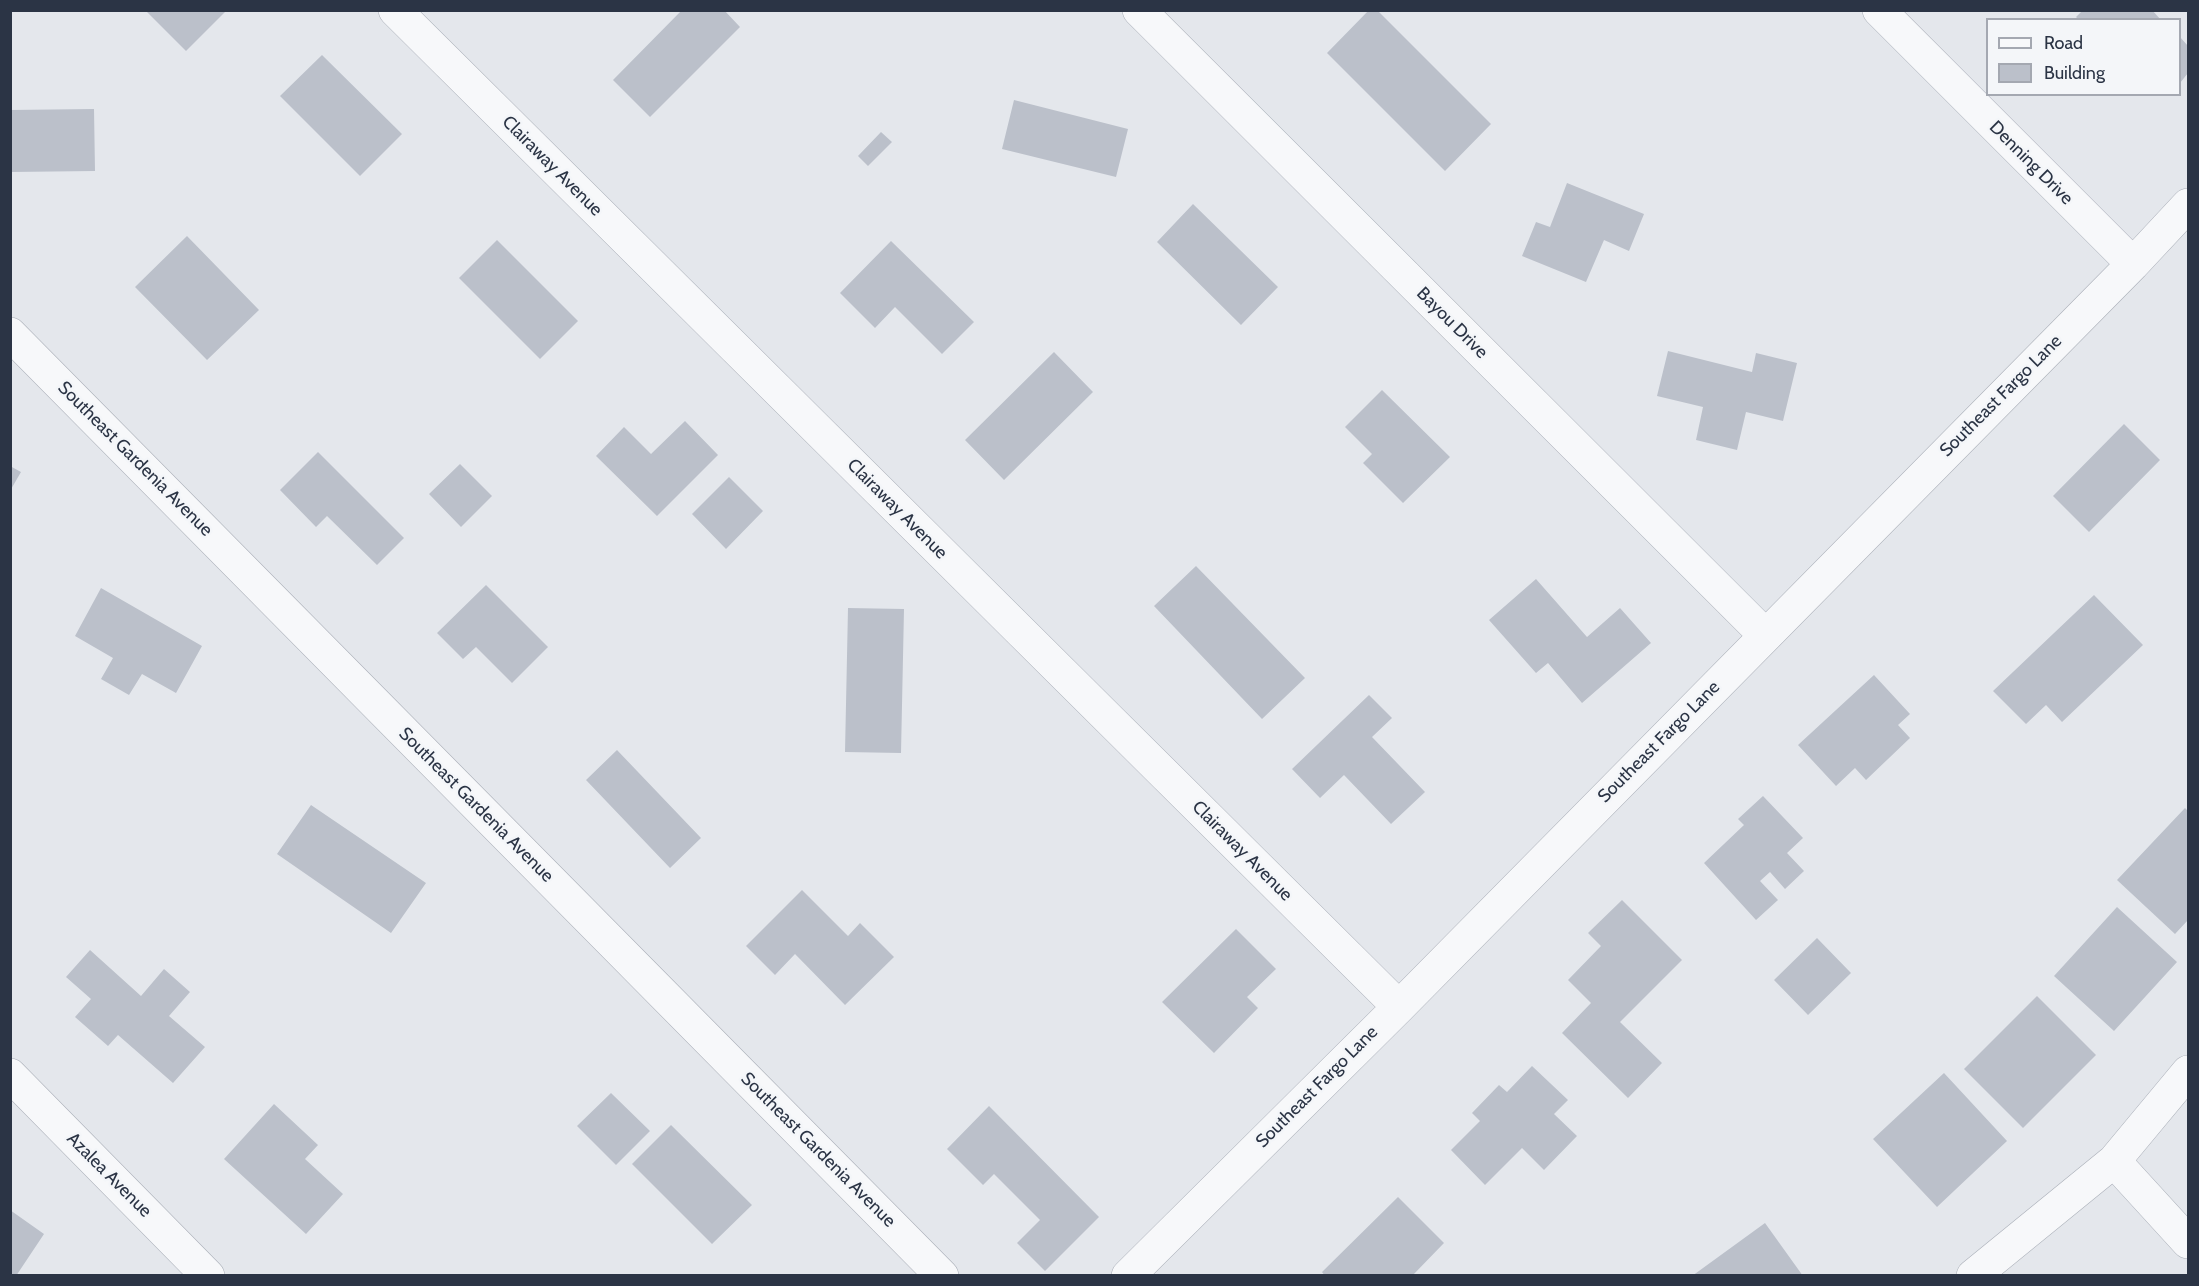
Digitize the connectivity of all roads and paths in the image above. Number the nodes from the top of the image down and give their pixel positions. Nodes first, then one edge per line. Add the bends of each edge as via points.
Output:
1 (395, 10) edge
2 (1139, 10) edge
3 (1879, 10) edge
4 (2188, 205) edge
5 (2133, 264) junction
6 (10, 334) edge
7 (1765, 635) junction
8 (1399, 1006) junction
9 (2188, 1072) edge
10 (10, 1075) edge
11 (2114, 1161) junction
12 (2188, 1242) edge
13 (208, 1275) edge
14 (942, 1275) edge
15 (1128, 1275) edge
16 (1973, 1275) edge

1 - 8 street, Clairaway Avenue
2 - 7 street, Bayou Drive
3 - 5 street, Denning Drive
4 - 5 street, Southeast Fargo Lane
5 - 7 street, Southeast Fargo Lane
6 - 14 street, Southeast Gardenia Avenue
7 - 8 street, Southeast Fargo Lane
8 - 15 street, Southeast Fargo Lane
9 - 11 street
10 - 13 street, Azalea Avenue
11 - 12 street
11 - 16 street

